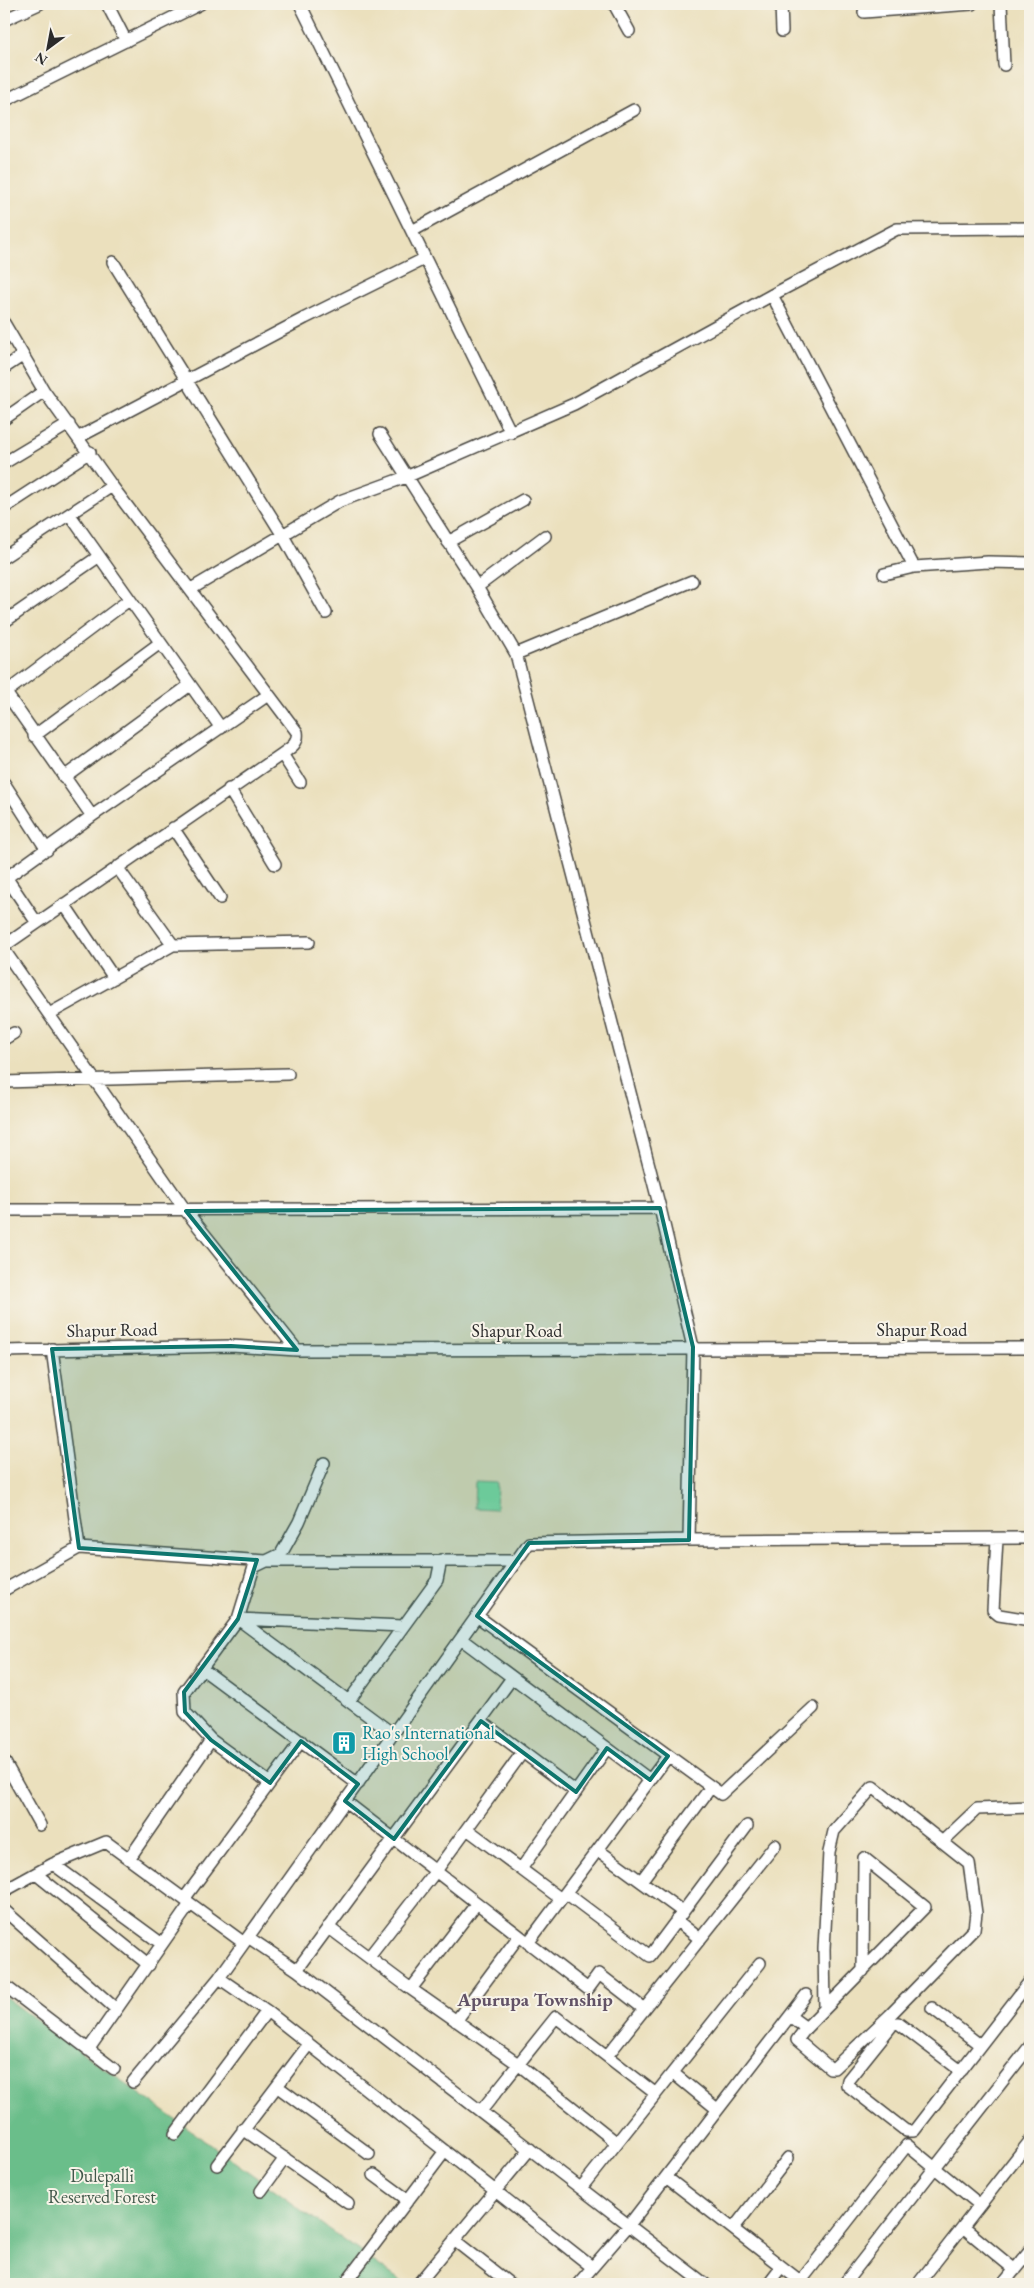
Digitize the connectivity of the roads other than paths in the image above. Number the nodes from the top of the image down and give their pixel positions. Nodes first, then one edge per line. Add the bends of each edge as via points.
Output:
1 (39, 4) edge
2 (107, 4) edge
3 (200, 4) edge
4 (300, 4) edge
5 (614, 4) edge
6 (781, 4) edge
7 (972, 4) edge
8 (1001, 4) edge
9 (864, 12) dead end
10 (4, 20) edge
11 (782, 31) dead end
12 (629, 32) dead end
13 (126, 41) junction
14 (1004, 65) dead end
15 (4, 101) edge
16 (634, 110) dead end
17 (1030, 228) edge
18 (412, 231) junction
19 (424, 259) junction
20 (113, 262) dead end
21 (772, 295) junction
22 (4, 323) edge
23 (22, 356) junction
24 (4, 368) edge
25 (186, 380) junction
26 (44, 391) junction
27 (4, 419) edge
28 (69, 424) junction
29 (511, 433) junction
30 (380, 434) dead end
31 (79, 438) junction
32 (90, 452) junction
33 (4, 463) edge
34 (406, 477) junction
35 (112, 486) junction
36 (522, 500) dead end
37 (4, 508) edge
38 (70, 516) junction
39 (282, 534) junction
40 (545, 536) dead end
41 (448, 542) junction
42 (4, 557) edge
43 (98, 557) junction
44 (1030, 562) edge
45 (914, 566) junction
46 (884, 574) dead end
47 (692, 581) dead end
48 (477, 587) junction
49 (191, 589) junction
50 (129, 600) junction
51 (326, 613) dead end
52 (4, 622) edge
53 (160, 643) junction
54 (516, 654) junction
55 (190, 685) junction
56 (5, 691) edge
57 (268, 695) junction
58 (221, 728) junction
59 (34, 736) junction
60 (282, 754) junction
61 (64, 777) junction
62 (300, 782) dead end
63 (4, 783) edge
64 (229, 789) junction
65 (92, 816) junction
66 (173, 828) junction
67 (47, 850) junction
68 (275, 864) dead end
69 (116, 867) junction
70 (5, 876) edge
71 (220, 898) dead end
72 (64, 904) junction
73 (37, 923) junction
74 (309, 942) dead end
75 (173, 945) junction
76 (4, 948) edge
77 (114, 978) junction
78 (49, 1014) junction
79 (288, 1074) dead end
80 (93, 1079) junction
81 (4, 1082) edge
82 (660, 1208) junction
83 (4, 1210) edge
84 (186, 1211) junction
85 (694, 1348) junction
86 (1030, 1348) edge
87 (52, 1349) junction
88 (4, 1350) edge
89 (296, 1350) junction
90 (324, 1463) dead end
91 (1030, 1538) edge
92 (997, 1539) junction
93 (689, 1540) junction
94 (79, 1548) junction
95 (441, 1560) junction
96 (266, 1561) junction
97 (516, 1561) junction
98 (4, 1590) edge
99 (477, 1616) junction
100 (238, 1619) junction
101 (1030, 1620) edge
102 (403, 1626) junction
103 (461, 1639) junction
104 (201, 1668) junction
105 (512, 1678) junction
106 (348, 1701) junction
107 (813, 1708) dead end
108 (481, 1721) junction
109 (393, 1734) junction
110 (210, 1740) junction
111 (301, 1742) junction
112 (607, 1748) junction
113 (522, 1753) junction
114 (668, 1756) junction
115 (4, 1761) edge
116 (650, 1780) junction
117 (270, 1783) junction
118 (358, 1784) junction
119 (711, 1787) junction
120 (576, 1792) junction
121 (345, 1801) junction
122 (1030, 1807) edge
123 (40, 1825) dead end
124 (747, 1826) dead end
125 (467, 1829) junction
126 (394, 1839) junction
127 (942, 1842) junction
128 (775, 1845) dead end
129 (598, 1850) junction
130 (129, 1859) junction
131 (53, 1864) junction
132 (520, 1869) junction
133 (436, 1871) junction
134 (36, 1874) junction
135 (641, 1881) junction
136 (4, 1891) edge
137 (564, 1896) junction
138 (187, 1901) junction
139 (477, 1904) junction
140 (4, 1910) edge
141 (680, 1916) junction
142 (328, 1928) junction
143 (523, 1939) junction
144 (700, 1939) junction
145 (246, 1940) junction
146 (162, 1944) junction
147 (369, 1958) junction
148 (760, 1963) dead end
149 (149, 1965) junction
150 (298, 1970) junction
151 (863, 1971) junction
152 (219, 1978) junction
153 (1030, 1981) edge
154 (4, 1985) edge
155 (411, 1989) junction
156 (806, 1995) dead end
157 (825, 2008) junction
158 (932, 2008) dead end
159 (116, 2009) junction
160 (644, 2010) junction
161 (267, 2011) junction
162 (791, 2017) junction
163 (456, 2021) junction
164 (806, 2028) junction
165 (781, 2029) junction
166 (797, 2040) junction
167 (309, 2044) junction
168 (980, 2045) junction
169 (1030, 2046) edge
170 (88, 2050) junction
171 (607, 2056) junction
172 (518, 2064) junction
173 (114, 2069) dead end
174 (961, 2071) junction
175 (673, 2073) junction
176 (133, 2082) dead end
177 (278, 2087) junction
178 (656, 2094) junction
179 (718, 2109) junction
180 (481, 2111) junction
181 (243, 2129) junction
182 (175, 2134) dead end
183 (1030, 2141) edge
184 (617, 2143) junction
185 (530, 2149) junction
186 (445, 2151) junction
187 (368, 2154) dead end
188 (285, 2158) junction
189 (788, 2158) dead end
190 (217, 2165) dead end
191 (935, 2168) junction
192 (374, 2174) dead end
193 (666, 2177) junction
194 (581, 2188) junction
195 (495, 2190) junction
196 (261, 2191) dead end
197 (408, 2200) junction
198 (348, 2203) dead end
199 (980, 2205) junction
200 (628, 2226) junction
201 (963, 2227) junction
202 (733, 2229) junction
203 (454, 2240) junction
204 (1030, 2250) edge
205 (781, 2267) junction
206 (592, 2268) junction
207 (1015, 2270) junction
208 (349, 2278) dead end
209 (502, 2282) edge
210 (802, 2283) edge
211 (418, 2284) edge
212 (578, 2284) edge
213 (705, 2284) edge
214 (768, 2284) edge
215 (844, 2284) edge
216 (918, 2284) edge
217 (1003, 2284) edge

1 - 10 street
2 - 13 street
3 - 13 street
4 - 18 street
5 - 12 street
6 - 11 street
7 - 9 street
8 - 14 street
13 - 15 street
16 - 18 street
17 - 21 street via 898,230
18 - 19 street
19 - 25 street
19 - 29 street
20 - 25 street
21 - 29 street via 574,404
21 - 45 street
22 - 23 street
23 - 24 street
23 - 26 street
25 - 31 street
25 - 39 street
26 - 27 street
26 - 28 street
28 - 31 street
28 - 33 street
29 - 34 street
30 - 34 street
31 - 32 street
32 - 35 street
32 - 37 street
34 - 39 street via 340,501
34 - 41 street
35 - 38 street
35 - 49 street
36 - 41 street
38 - 42 street
38 - 43 street
39 - 49 street
39 - 51 street
40 - 48 street
41 - 48 street
43 - 50 street
43 - 52 street
44 - 45 street
45 - 46 street
47 - 54 street
48 - 54 street
49 - 57 street
50 - 53 street
50 - 56 street
53 - 55 street
53 - 59 street
54 - 82 street
55 - 58 street
55 - 61 street
56 - 59 street
57 - 58 street
57 - 60 street via 297,732 295,744
58 - 65 street
59 - 61 street
60 - 62 street
60 - 64 street
61 - 65 street
63 - 67 street
64 - 66 street
64 - 68 street
65 - 67 street
66 - 69 street
66 - 71 street
67 - 70 street
69 - 72 street
69 - 75 street
70 - 73 street
72 - 73 street
72 - 77 street
73 - 76 street
74 - 75 street
75 - 77 street
76 - 78 street
77 - 78 street
78 - 80 street
79 - 80 street
80 - 81 street
80 - 84 street
82 - 84 street
82 - 85 street
83 - 84 street
84 - 89 street
85 - 86 street, Shapur Road
85 - 89 street, Shapur Road
85 - 93 street
87 - 88 street, Shapur Road
87 - 89 street, Shapur Road via 231,1346
87 - 94 street
90 - 96 street via 299,1522 281,1554
91 - 92 street
92 - 93 street
92 - 101 street via 994,1610 999,1615
93 - 97 street via 529,1543
94 - 96 street
94 - 98 street
95 - 96 street
95 - 97 street
95 - 102 street via 437,1580
96 - 100 street via 254,1567
97 - 99 street
99 - 103 street
99 - 114 street
100 - 102 street
100 - 104 street
100 - 106 street
102 - 106 street
103 - 105 street
103 - 109 street
104 - 110 street via 184,1692 185,1712
104 - 111 street
105 - 108 street
105 - 112 street
106 - 109 street
107 - 119 street via 721,1794
108 - 113 street
108 - 126 street
109 - 118 street
110 - 117 street
110 - 130 street
111 - 117 street
111 - 118 street
112 - 116 street
112 - 120 street
113 - 120 street
113 - 125 street
114 - 116 street
114 - 119 street
115 - 123 street
116 - 129 street
117 - 138 street
118 - 121 street
119 - 135 street
120 - 132 street
121 - 126 street
121 - 145 street
122 - 127 street via 977,1809
124 - 141 street
125 - 132 street
125 - 133 street
126 - 133 street
126 - 142 street
127 - 157 street via 873,1787 834,1831 829,1852 824,1939
127 - 166 street via 969,1863 971,1869 976,1913 970,1934 834,2068
128 - 144 street
129 - 135 street
129 - 137 street
130 - 131 street via 106,1842
130 - 138 street
131 - 134 street
131 - 146 street
132 - 137 street
133 - 139 street
133 - 147 street
134 - 136 street
134 - 149 street
135 - 141 street
137 - 141 street via 650,1956
137 - 143 street
138 - 145 street
138 - 146 street
139 - 143 street
139 - 155 street
140 - 159 street
141 - 144 street
142 - 147 street
142 - 150 street
143 - 160 street via 588,1989 599,1974
143 - 163 street
144 - 160 street
145 - 150 street
145 - 152 street
146 - 149 street
147 - 155 street
148 - 175 street
149 - 159 street
150 - 180 street
151 - 151 street via 925,1907 864,1858 863,1952
151 - 157 street
152 - 161 street
152 - 176 street
153 - 168 street
154 - 170 street
155 - 163 street
156 - 162 street
157 - 164 street
158 - 168 street
159 - 170 street
160 - 171 street
161 - 167 street
161 - 182 street
162 - 164 street
162 - 165 street
163 - 172 street
164 - 166 street
165 - 166 street
165 - 179 street
167 - 177 street
167 - 186 street
168 - 174 street
169 - 191 street
170 - 173 street
171 - 172 street via 556,2017
171 - 178 street
172 - 180 street
172 - 184 street
174 - 174 street via 898,2024 893,2024 847,2085 910,2133
175 - 178 street
175 - 179 street
177 - 181 street
177 - 187 street
178 - 184 street
179 - 193 street
180 - 185 street
181 - 188 street
181 - 190 street
183 - 199 street
184 - 194 street
185 - 194 street
185 - 195 street
186 - 195 street
186 - 197 street
188 - 196 street
188 - 198 street
189 - 202 street
191 - 199 street
191 - 210 street via 907,2145
191 - 215 street
192 - 197 street
193 - 200 street
193 - 202 street
194 - 200 street
195 - 203 street
195 - 206 street
197 - 208 street
199 - 201 street
200 - 206 street
200 - 213 street
201 - 207 street
201 - 216 street
202 - 205 street
203 - 209 street
203 - 211 street
204 - 207 street
205 - 210 street
205 - 214 street
206 - 212 street
207 - 217 street

